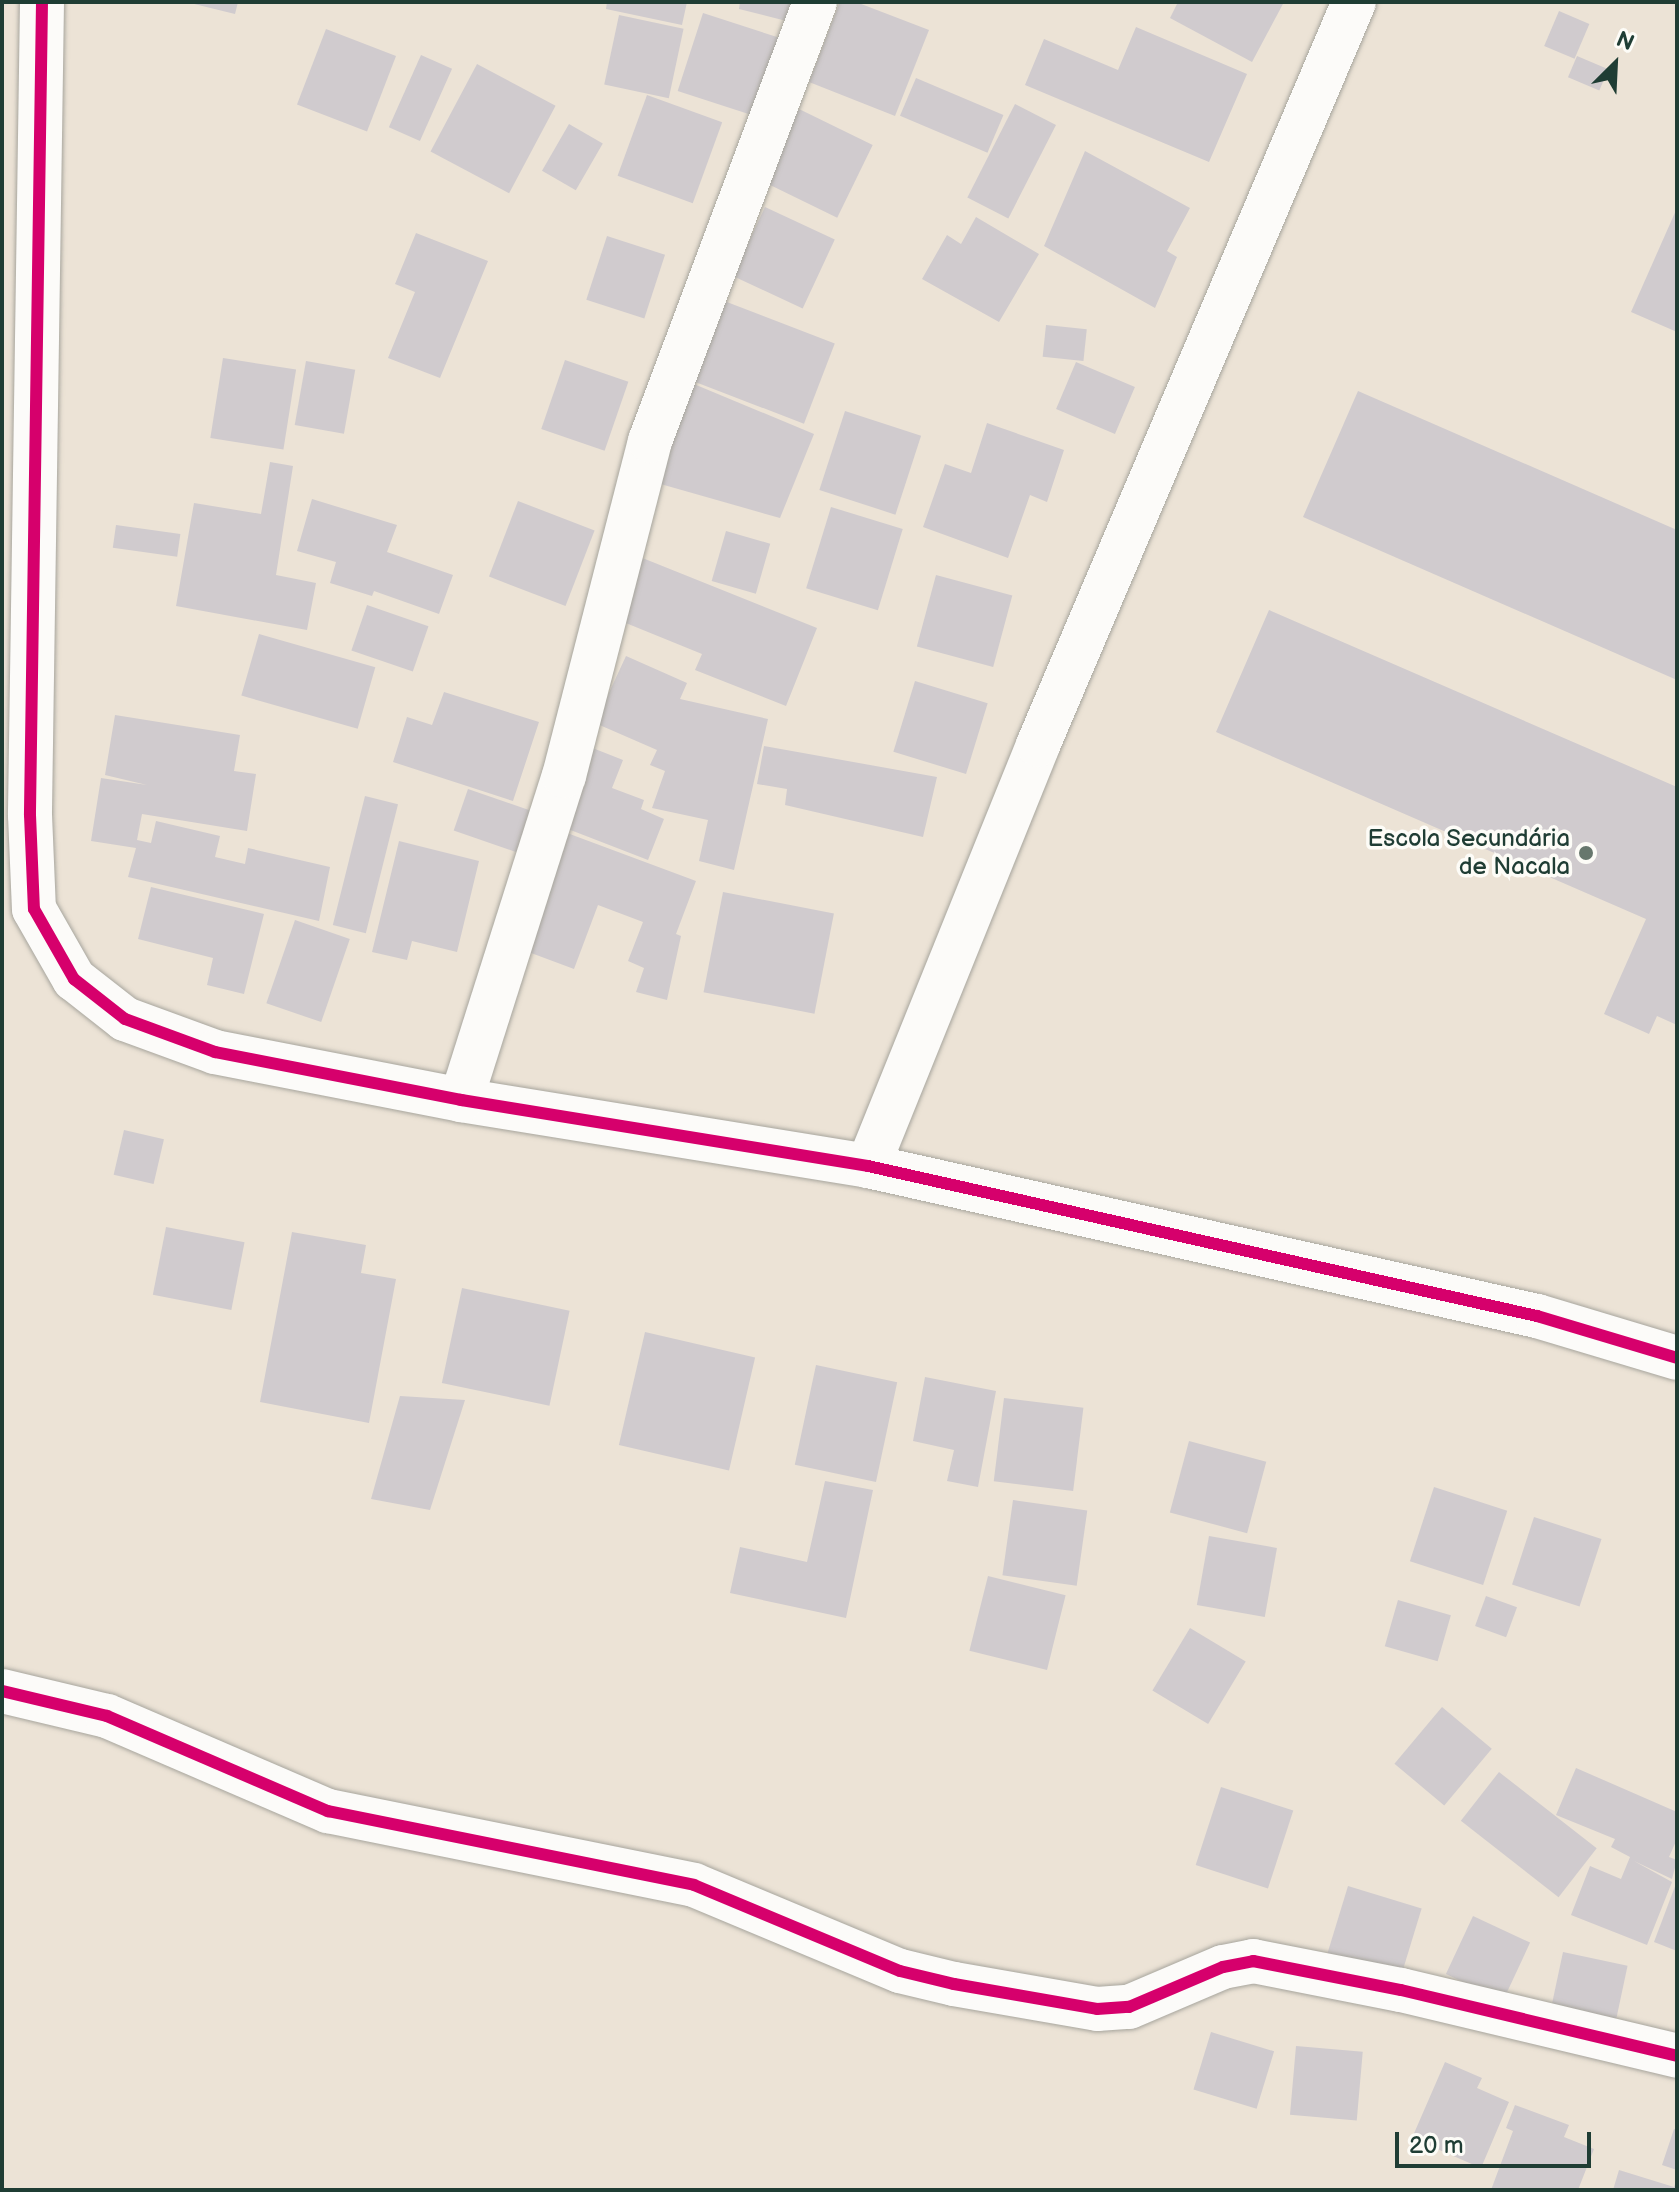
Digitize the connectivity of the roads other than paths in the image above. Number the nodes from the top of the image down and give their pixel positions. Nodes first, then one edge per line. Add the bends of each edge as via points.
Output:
1 (42, 2) edge
2 (815, 2) edge
3 (1354, 2) edge
4 (461, 1100) junction
5 (868, 1166) junction
6 (1677, 1358) edge
7 (2, 1691) edge
8 (1677, 2056) edge

1 - 4 street via 30,815 34,909 74,979 125,1019 215,1052
2 - 4 street via 650,441 564,776
3 - 5 street via 1038,745
4 - 5 street
5 - 6 street via 1537,1316
7 - 8 street via 107,1716 328,1811 665,1877 900,1971 954,1984 1097,2009 1129,2007 1223,1967 1253,1961 1401,1990

